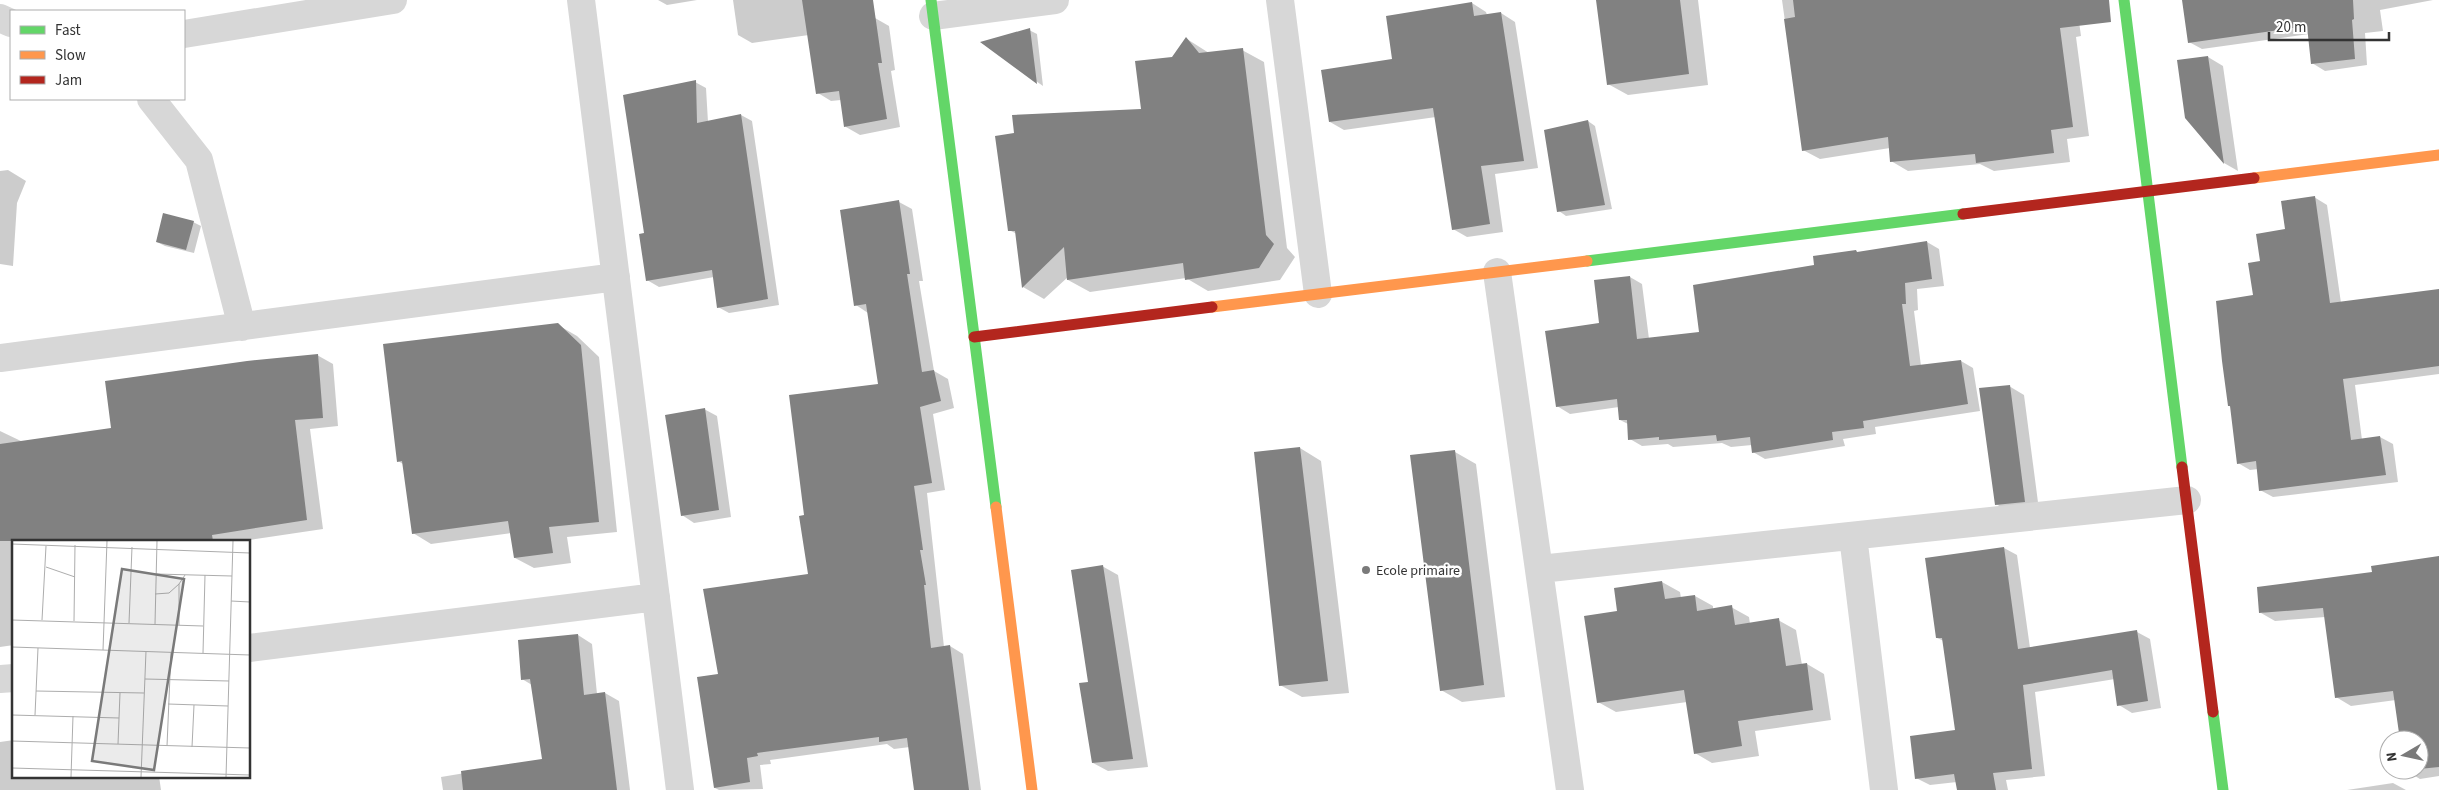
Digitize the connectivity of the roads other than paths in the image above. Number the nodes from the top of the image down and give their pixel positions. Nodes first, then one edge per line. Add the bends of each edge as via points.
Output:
1 (393, 0) edge
2 (581, 0) edge
3 (1056, 0) edge
4 (1280, 0) edge
5 (2124, 0) edge
6 (932, 8) edge
7 (185, 34) edge
8 (152, 100) edge
9 (2439, 155) edge
10 (2148, 191) junction
11 (1496, 272) junction
12 (616, 277) junction
13 (1318, 294) junction
14 (242, 327) junction
15 (974, 337) junction
16 (0, 358) edge
17 (2187, 500) junction
18 (1853, 536) junction
19 (1540, 568) junction
20 (656, 597) junction
21 (250, 648) edge
22 (680, 790) edge
23 (1032, 790) edge
24 (1570, 790) edge
25 (1884, 790) edge
26 (2224, 790) edge

1 - 7 street
2 - 12 street
3 - 6 street
4 - 13 street
5 - 10 street
6 - 15 street
8 - 14 street via 199,160
9 - 10 street
10 - 11 street
10 - 17 street
11 - 13 street
11 - 19 street
12 - 14 street
12 - 20 street
13 - 15 street
14 - 16 street
15 - 23 street
17 - 18 street
17 - 26 street
18 - 19 street
18 - 25 street
19 - 24 street
20 - 21 street
20 - 22 street

